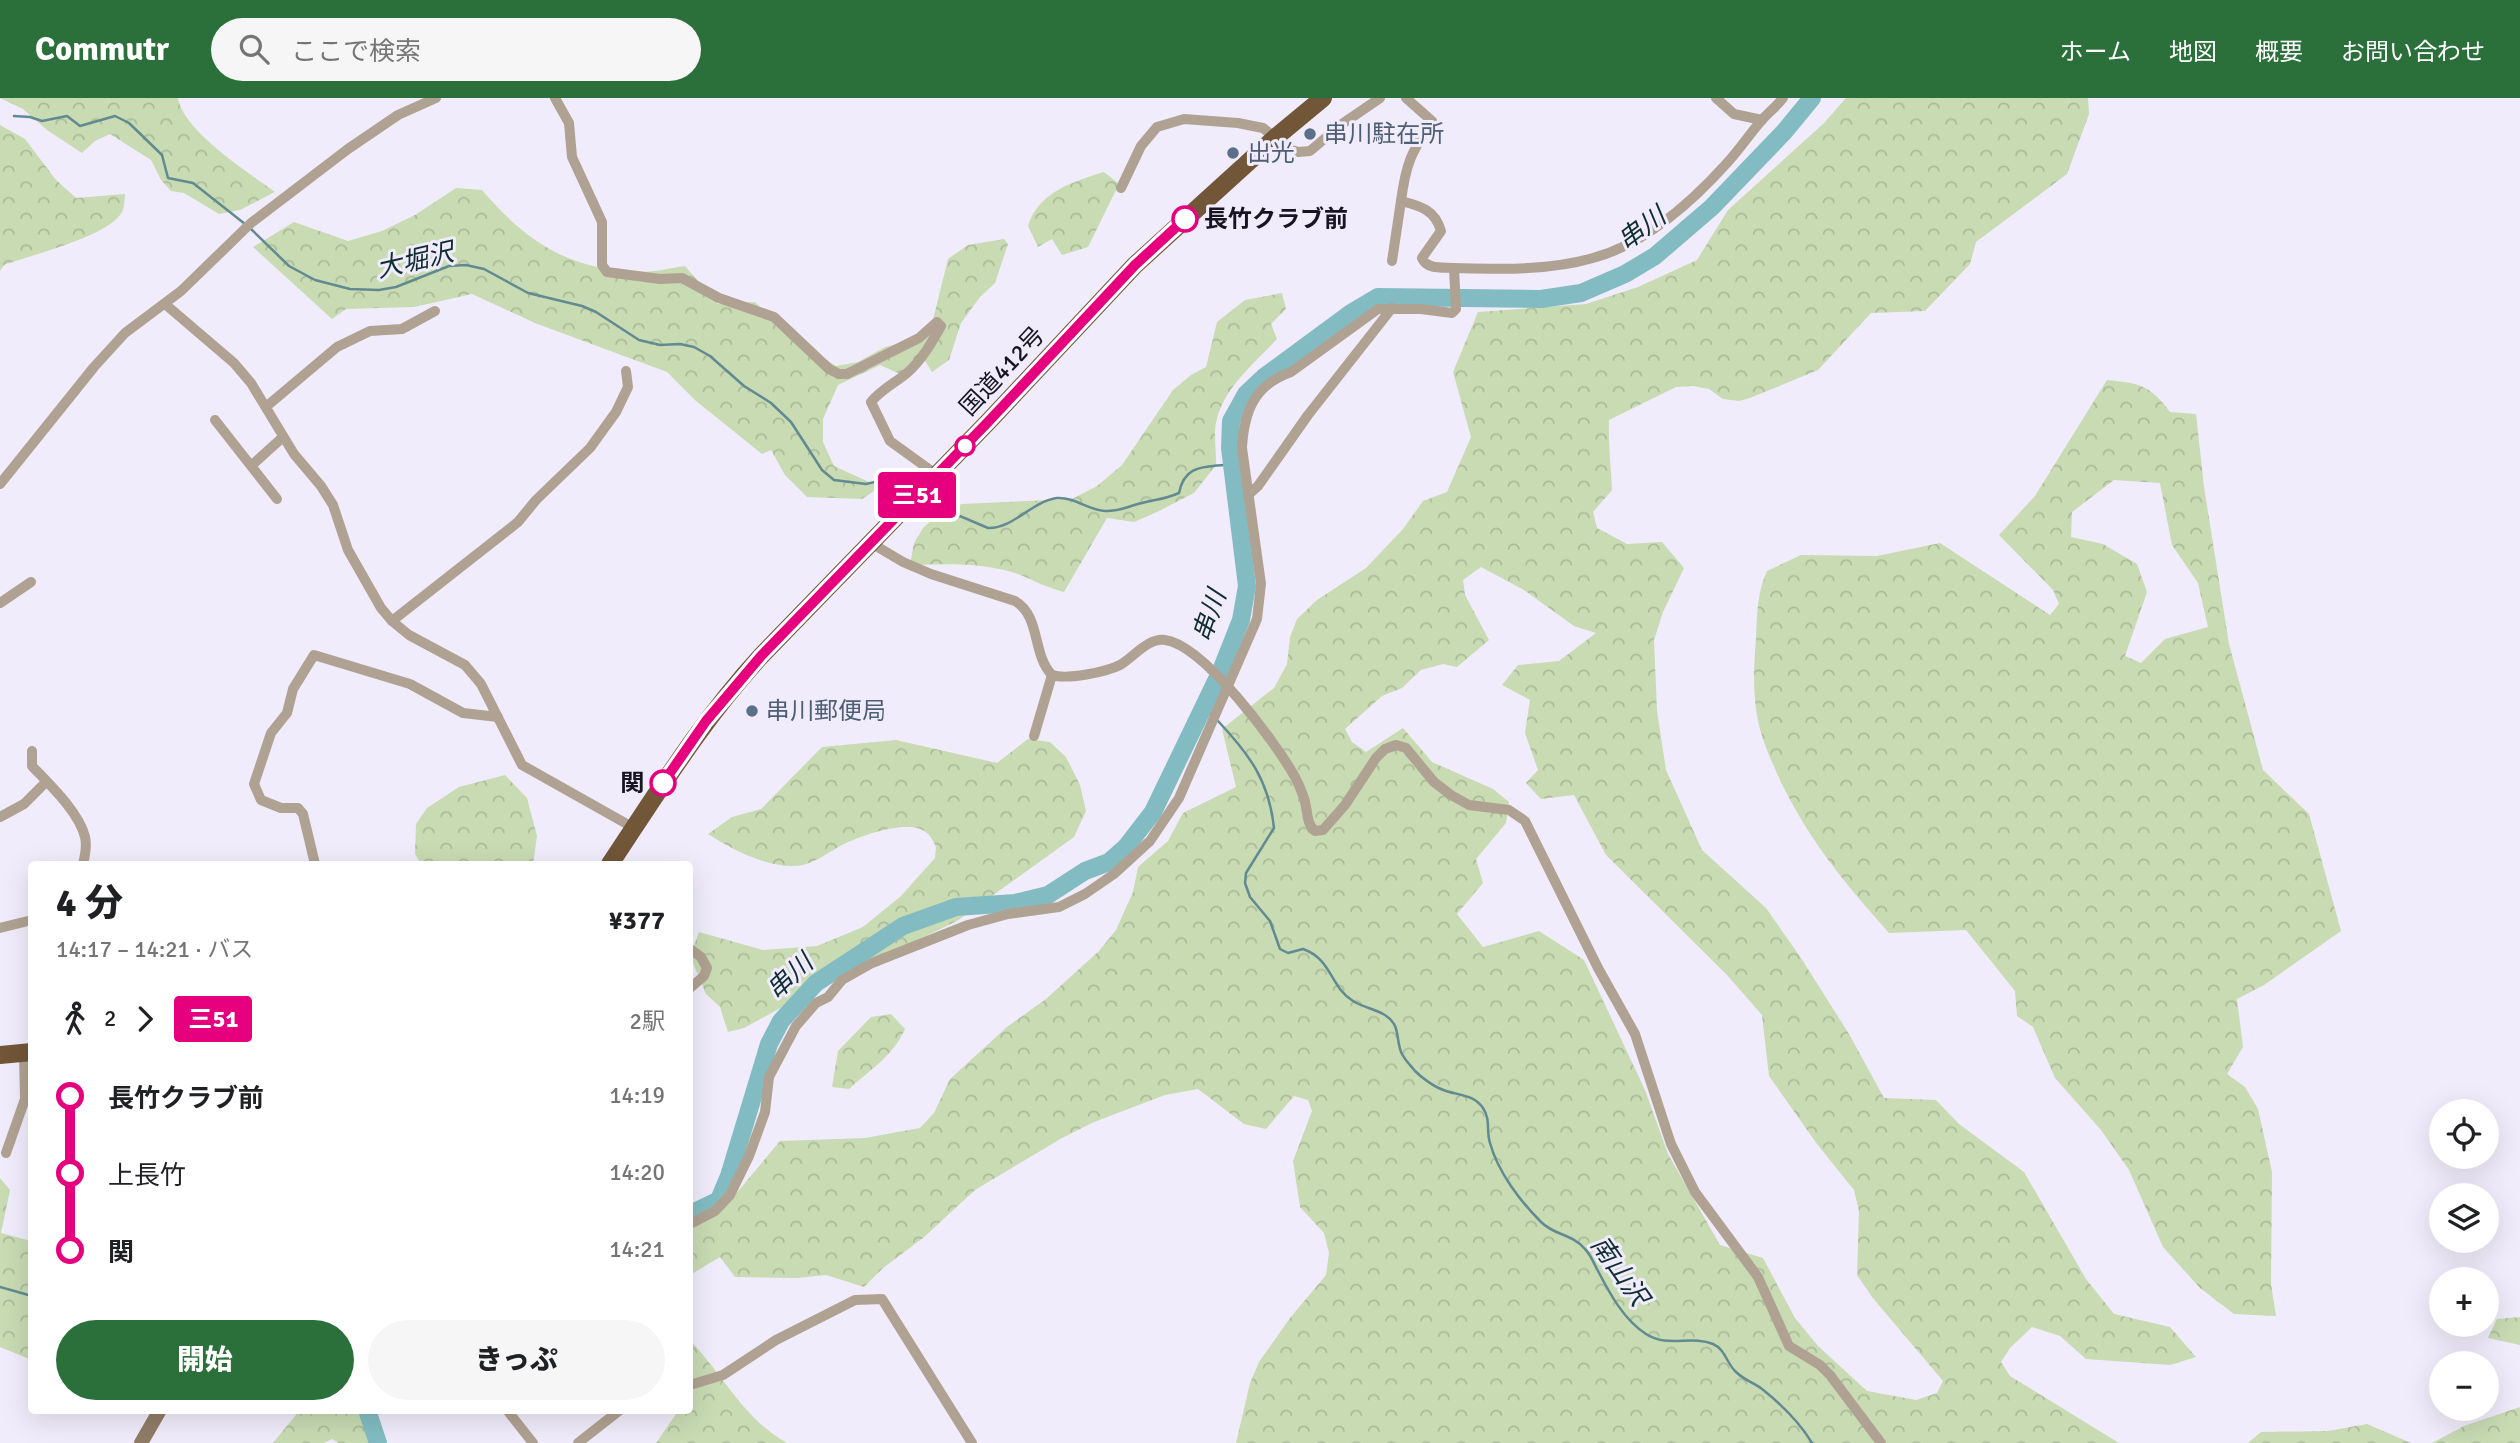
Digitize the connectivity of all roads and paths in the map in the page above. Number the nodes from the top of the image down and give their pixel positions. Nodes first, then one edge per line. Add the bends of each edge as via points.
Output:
1 (436, 98) edge
2 (555, 98) edge
3 (1323, 98) edge
4 (1380, 98) edge
5 (1406, 98) edge
6 (1716, 98) edge
7 (1765, 98) edge
8 (1783, 98) edge
9 (1773, 110) junction
10 (1762, 120) junction
11 (1276, 137) junction
12 (1121, 188) dead end
13 (1401, 201) junction
14 (1392, 261) dead end
15 (1454, 270) junction
16 (165, 304) junction
17 (1392, 308) junction
18 (435, 311) dead end
19 (626, 371) dead end
20 (267, 406) junction
21 (215, 420) dead end
22 (283, 437) junction
23 (252, 465) junction
24 (937, 475) junction
25 (0, 484) edge
26 (1248, 495) junction
27 (277, 499) dead end
28 (871, 543) junction
29 (31, 582) dead end
30 (0, 603) edge
31 (392, 621) junction
32 (1052, 675) junction
33 (1226, 685) junction
34 (498, 717) junction
35 (1034, 736) dead end
36 (32, 751) dead end
37 (47, 782) junction
38 (0, 817) edge
39 (634, 828) junction
40 (83, 861) edge
41 (314, 861) edge
42 (612, 861) edge
43 (28, 920) edge
44 (0, 928) edge
45 (693, 951) edge
46 (693, 985) edge
47 (28, 1053) edge
48 (0, 1055) edge
49 (6, 1153) dead end
50 (693, 1222) edge
51 (693, 1384) edge
52 (158, 1414) edge
53 (510, 1414) edge
54 (615, 1414) edge
55 (141, 1443) edge
56 (533, 1443) edge
57 (578, 1443) edge
58 (972, 1443) edge
59 (1881, 1443) edge

1 - 16 street via 398,115 325,166 251,223
2 - 24 street via 569,123 572,157 602,222 602,265 607,272 682,278 719,298 775,317 839,374 907,344 936,323 941,326 908,372 871,401 890,441
3 - 11 highway, 国道412号
4 - 11 street via 1310,151 1289,149
5 - 13 street via 1432,121 1406,167
6 - 10 street via 1734,114
7 - 9 street
8 - 9 street
9 - 10 street
10 - 15 street via 1687,202 1618,248 1573,263
11 - 12 street via 1263,128 1238,123 1184,119 1166,124 1157,127 1141,146
11 - 24 highway, 国道412号 via 1135,265
13 - 14 street
13 - 15 street via 1422,206 1438,220 1441,231 1423,262
15 - 17 street via 1456,309 1452,313
16 - 20 street via 234,363
16 - 25 street via 125,333
17 - 26 street
17 - 26 street via 1378,309 1259,393 1243,430
18 - 20 street via 402,329 370,331 337,346
19 - 31 street via 628,387 590,448 518,522
20 - 22 street
21 - 23 street
22 - 23 street
22 - 31 street via 333,505 348,550
23 - 27 street
24 - 28 highway, 国道412号
26 - 33 street via 1261,598 1255,626
28 - 32 street via 922,570 1023,606 1041,659
28 - 39 highway, 国道412号 via 733,687
29 - 30 street
31 - 34 street via 465,665
32 - 33 street via 1107,669 1157,640 1188,650
32 - 35 street
33 - 50 street via 1179,798 1150,841 1114,874 1059,907 968,925 873,963 842,979 828,997 816,1003 796,1026 769,1077 765,1112 730,1195 715,1211
33 - 59 street via 1294,776 1315,831 1323,830 1340,811 1376,758 1396,745 1406,748 1426,774 1451,795 1469,805 1509,810 1525,821 1635,1034 1671,1143 1695,1192 1758,1278 1789,1346 1830,1375
34 - 39 street via 522,765
34 - 41 street via 463,713 410,684 314,655 293,689 287,713 271,733 254,784 261,800 281,808 298,808 303,814
36 - 37 street via 32,766
37 - 38 street via 24,804
37 - 40 street via 86,838
39 - 42 highway, 国道412号
43 - 44 street
45 - 46 street via 707,968
47 - 48 highway
47 - 49 street via 25,1098
51 - 58 street via 723,1375 776,1340 855,1300 882,1299
52 - 55 main road
53 - 56 street
54 - 57 street

